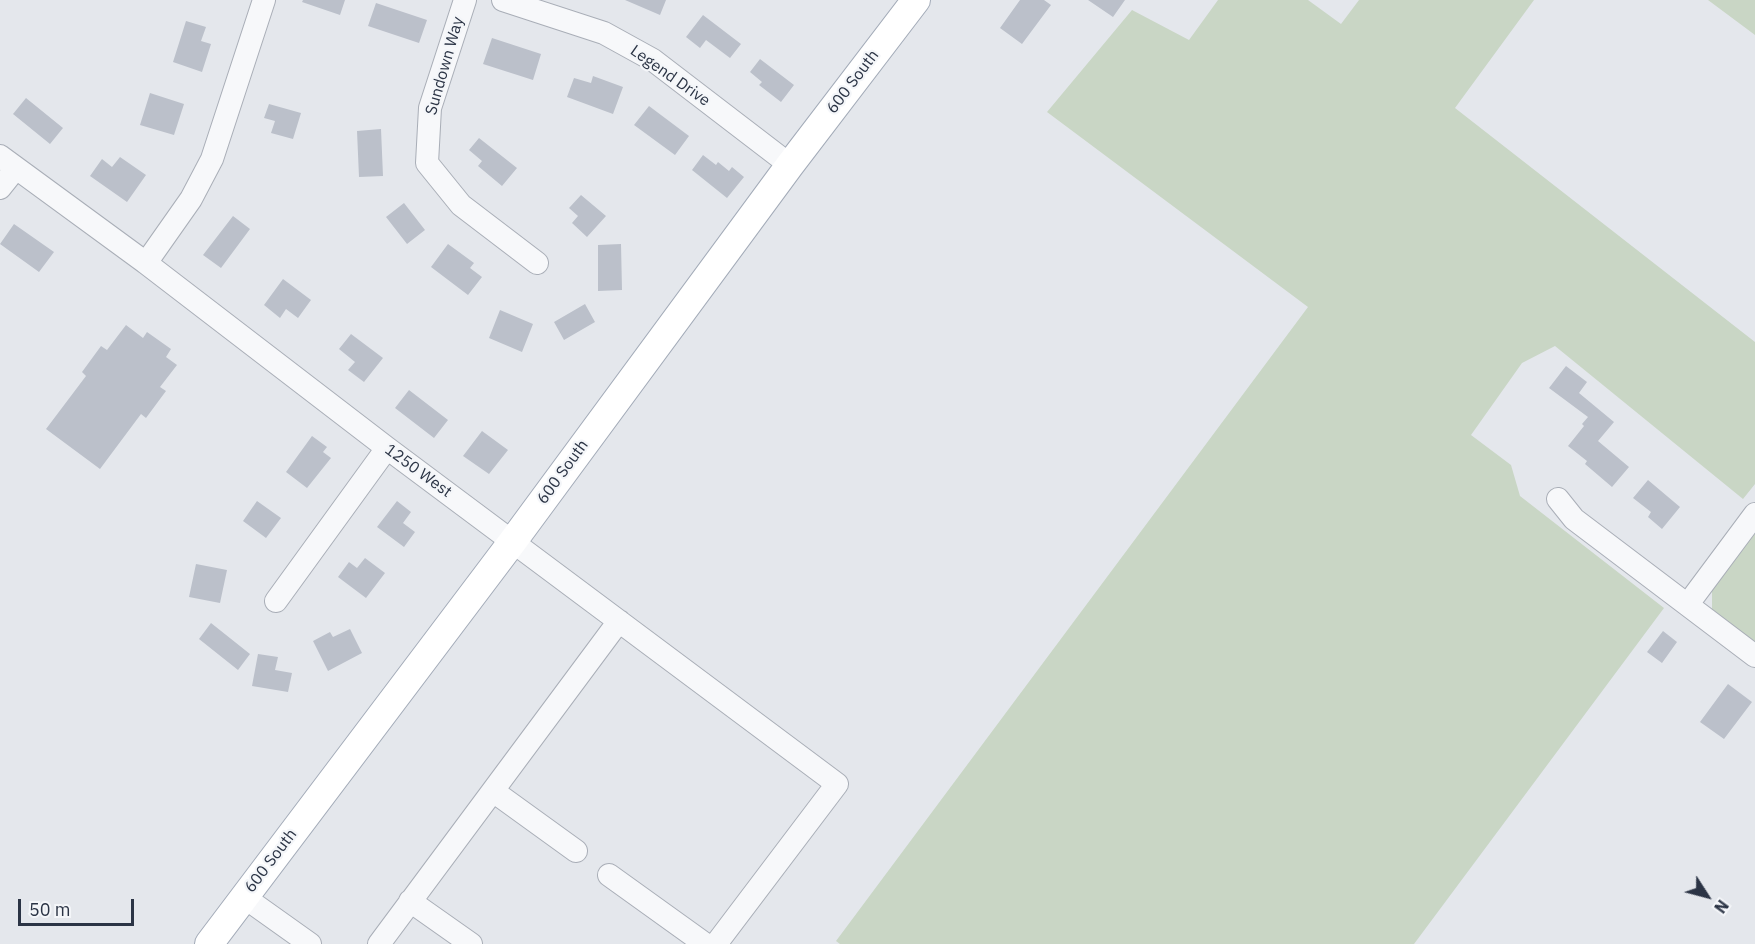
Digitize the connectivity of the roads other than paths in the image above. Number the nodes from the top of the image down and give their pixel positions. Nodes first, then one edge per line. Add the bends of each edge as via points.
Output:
1 (264, 0) edge
2 (465, 0) edge
3 (503, 0) edge
4 (906, 4) edge
5 (8, 162) edge
6 (790, 165) junction
7 (0, 188) edge
8 (146, 263) junction
9 (537, 263) dead end
10 (387, 448) junction
11 (1558, 499) dead end
12 (1755, 514) edge
13 (513, 541) junction
14 (276, 601) dead end
15 (1688, 604) junction
16 (619, 621) junction
17 (1755, 656) edge
18 (493, 790) junction
19 (576, 851) dead end
20 (609, 875) dead end
21 (244, 897) junction
22 (411, 901) junction
23 (209, 944) edge
24 (310, 944) edge
25 (379, 944) edge
26 (471, 944) edge
27 (705, 944) edge
28 (716, 944) edge

1 - 8 street via 212,159 191,199
2 - 9 street, Sundown Way via 430,108 427,163 461,205
3 - 6 street, Legend Drive via 604,33 653,60
4 - 6 main road, 600 South
5 - 7 street
5 - 8 street, 1250 West
6 - 13 main road, 600 South
8 - 10 street, 1250 West
10 - 13 street, 1250 West
10 - 14 street
11 - 15 street via 1574,519
12 - 15 street
13 - 16 street, 1250 West
13 - 21 main road, 600 South
15 - 17 street
16 - 18 street
16 - 28 street, 1250 West via 837,784
18 - 19 street
18 - 22 street
20 - 27 street
21 - 23 main road, 600 South
21 - 24 street
22 - 25 street
22 - 26 street

